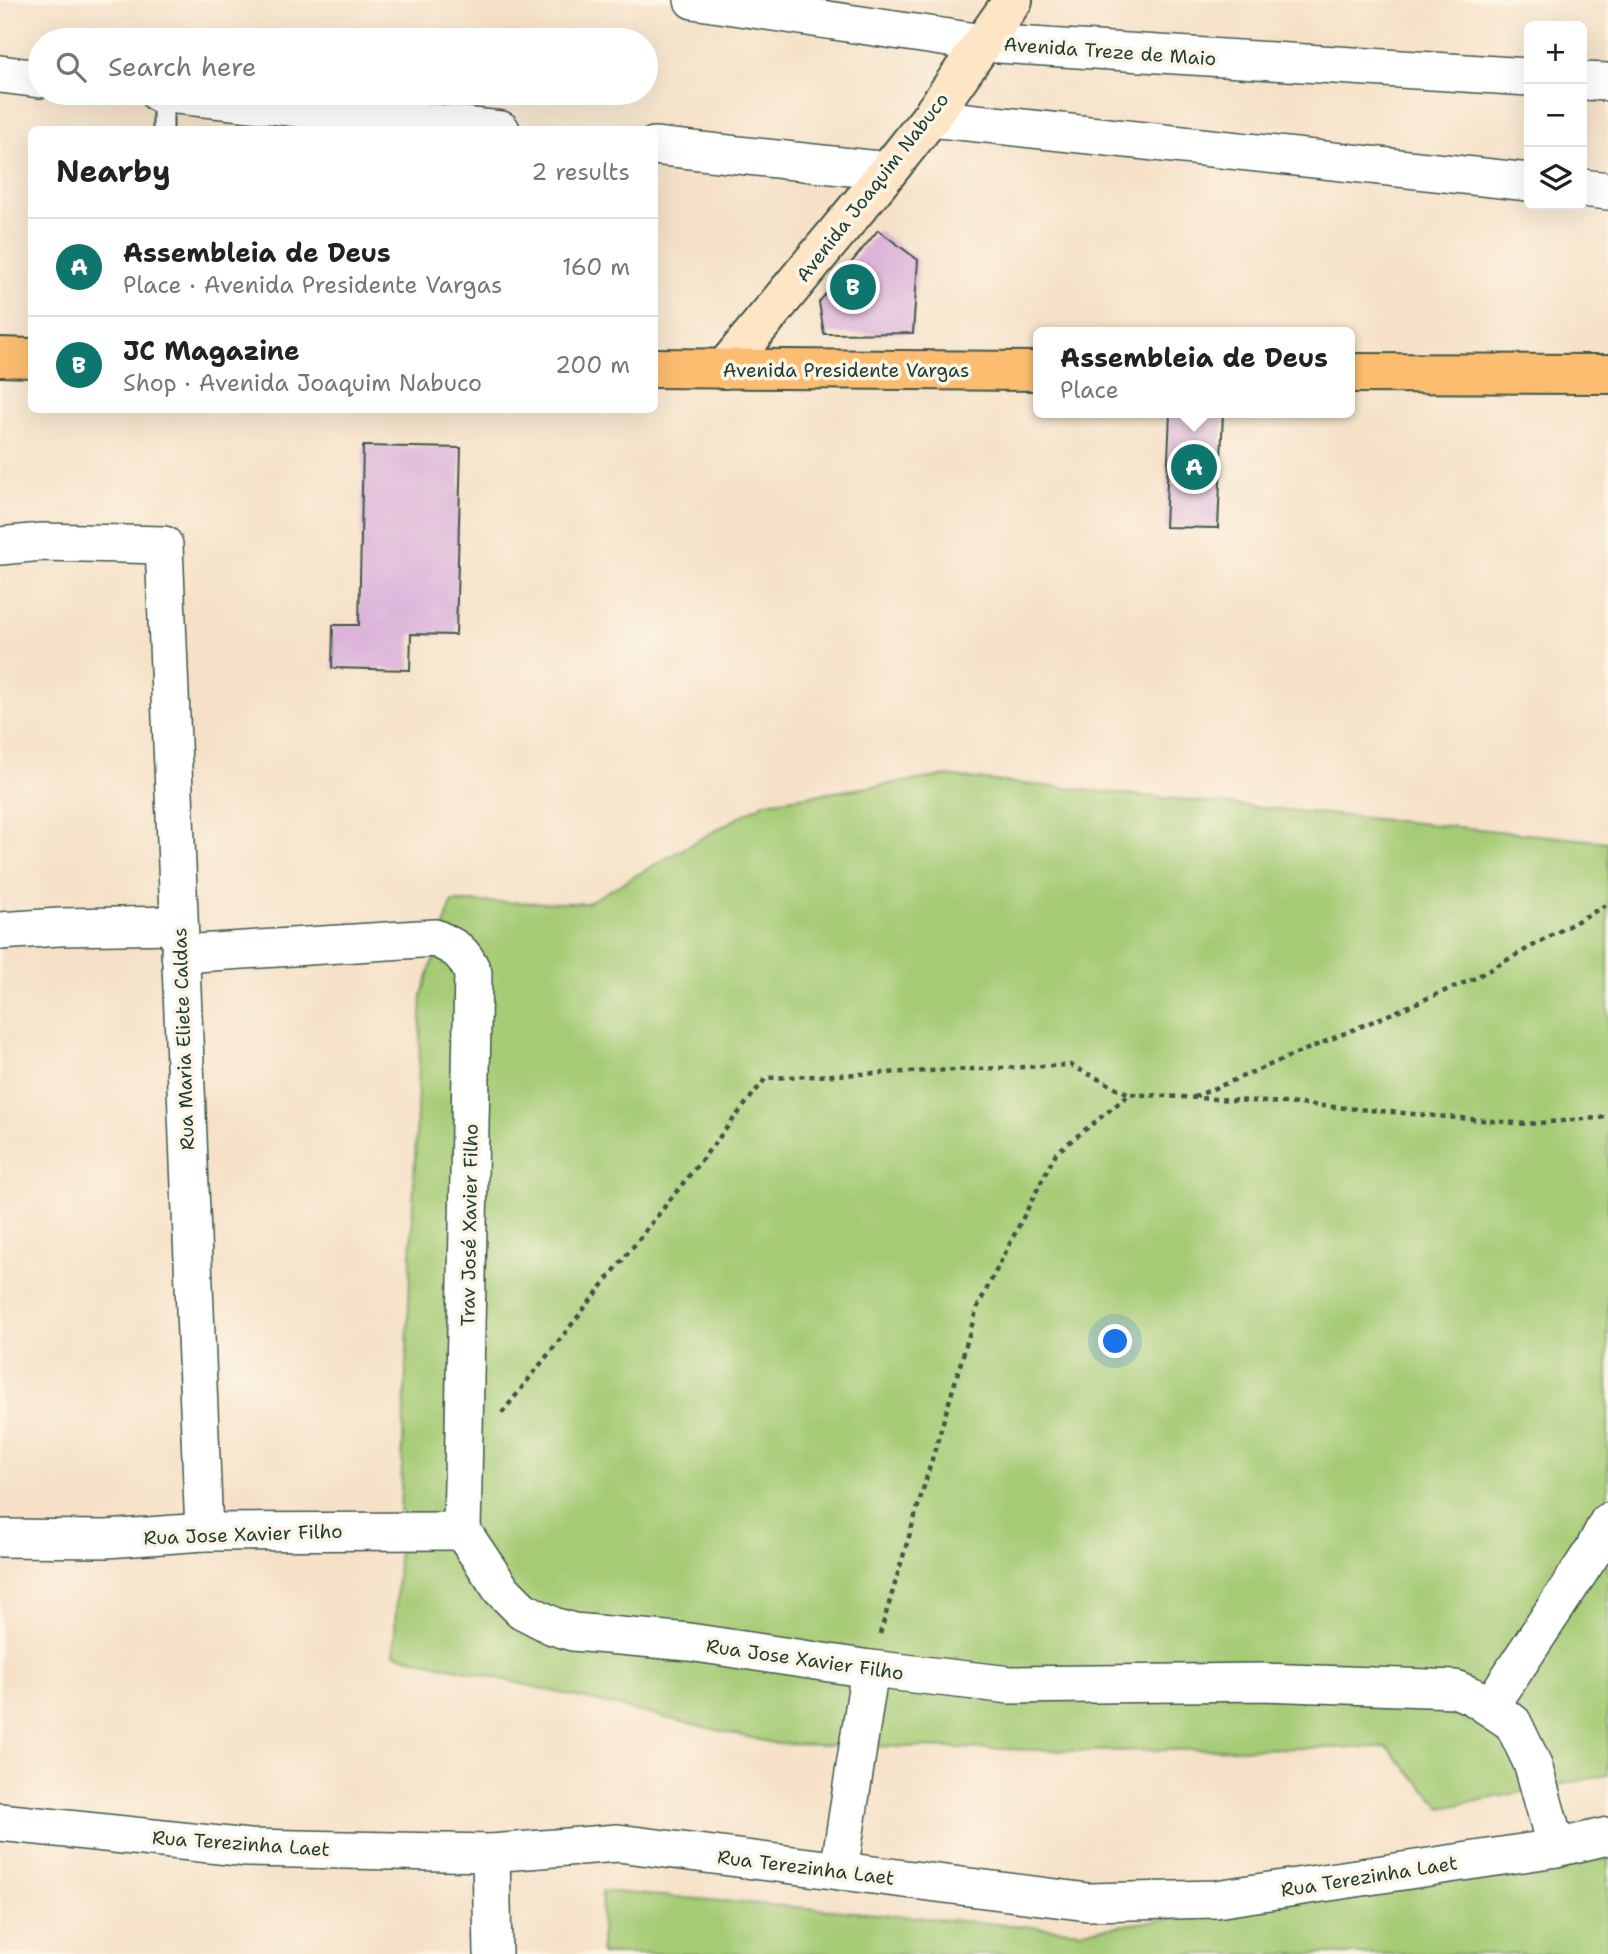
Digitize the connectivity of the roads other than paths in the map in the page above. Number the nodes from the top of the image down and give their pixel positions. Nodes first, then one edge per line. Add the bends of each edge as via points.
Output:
1 (693, 0) edge
2 (1013, 0) edge
3 (783, 7) edge
4 (982, 43) junction
5 (0, 74) edge
6 (1524, 77) edge
7 (28, 78) edge
8 (1587, 81) edge
9 (1608, 82) edge
10 (162, 105) edge
11 (271, 105) edge
12 (930, 118) junction
13 (163, 126) edge
14 (464, 126) edge
15 (658, 146) edge
16 (888, 171) junction
17 (1524, 181) edge
18 (1587, 189) edge
19 (1608, 191) edge
20 (0, 357) edge
21 (28, 358) edge
22 (658, 368) edge
23 (724, 369) junction
24 (1033, 371) edge
25 (1355, 373) edge
26 (1608, 374) edge
27 (0, 546) edge
28 (0, 931) edge
29 (179, 939) junction
30 (1608, 1522) edge
31 (463, 1531) junction
32 (204, 1532) junction
33 (0, 1538) edge
34 (870, 1669) junction
35 (1490, 1707) junction
36 (0, 1822) edge
37 (1608, 1836) edge
38 (1556, 1848) junction
39 (491, 1853) junction
40 (839, 1871) junction
41 (493, 1954) edge

1 - 3 street, Avenida Treze de Maio
2 - 4 main road, Avenida Joaquim Nabuco
3 - 4 street, Avenida Treze de Maio
4 - 6 street, Avenida Treze de Maio
4 - 12 main road, Avenida Joaquim Nabuco
5 - 7 street
8 - 9 street
10 - 13 lane
11 - 14 street
12 - 16 main road, Avenida Joaquim Nabuco
12 - 17 street
15 - 16 street
16 - 23 main road, Avenida Joaquim Nabuco
18 - 19 street
20 - 21 main road
22 - 23 main road, Avenida Presidente Vargas
23 - 24 main road, Avenida Presidente Vargas
25 - 26 main road
27 - 29 street, Rua Maria Eliete Caldas via 42,542 164,545
28 - 29 street via 59,927
29 - 31 street, Trav José Xavier Filho via 435,938 466,957 473,973
29 - 32 street, Rua Maria Eliete Caldas
30 - 35 street
31 - 32 street, Rua Jose Xavier Filho
31 - 34 street, Rua Jose Xavier Filho via 501,1589 522,1610 553,1626
32 - 33 street, Rua Jose Xavier Filho via 106,1539
34 - 35 street, Rua Jose Xavier Filho via 1010,1685 1263,1682 1440,1687 1455,1689
34 - 40 street
35 - 38 street, Rua Jose Xavier Filho via 1513,1723 1533,1765
36 - 39 street, Rua Terezinha Laet via 248,1848
37 - 38 street, Rua Terezinha Laet
38 - 40 street, Rua Terezinha Laet via 1216,1899 1088,1902
39 - 40 street, Rua Terezinha Laet via 618,1843
39 - 41 street

